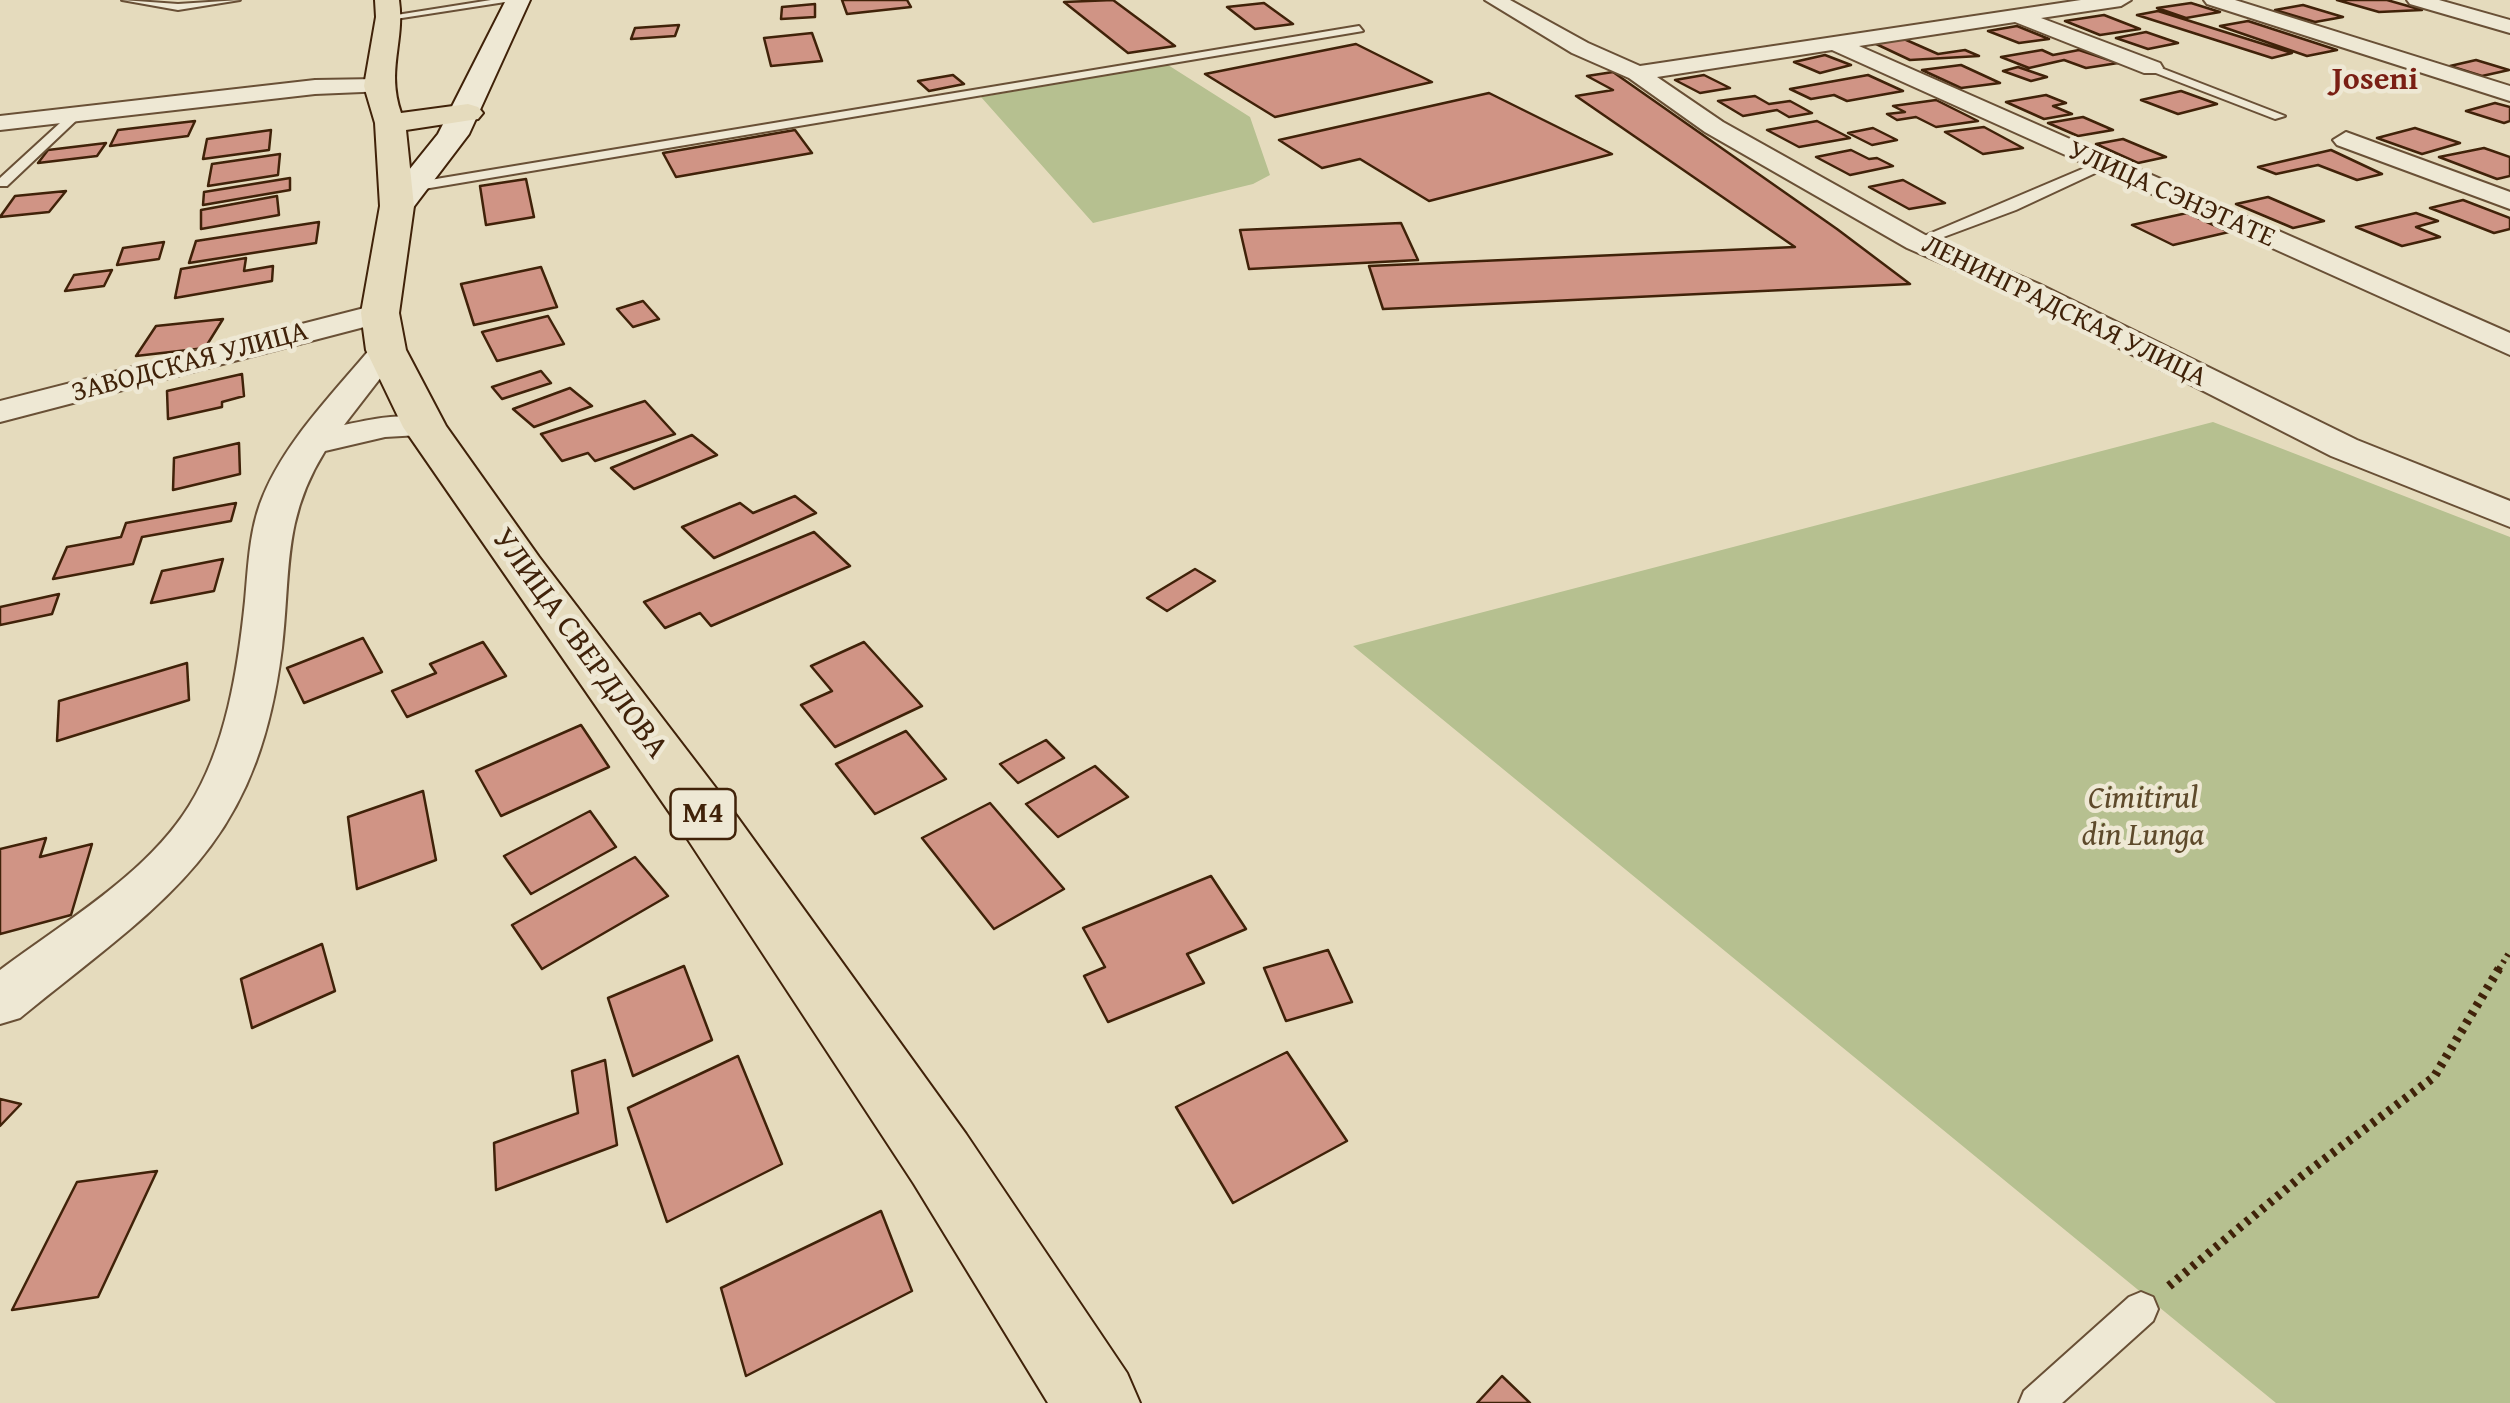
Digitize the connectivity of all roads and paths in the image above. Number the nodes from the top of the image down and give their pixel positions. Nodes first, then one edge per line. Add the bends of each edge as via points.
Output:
1 (127, 0) edge
2 (235, 0) edge
3 (516, 0) edge
4 (1498, 0) edge
5 (2121, 0) edge
6 (2214, 0) edge
7 (2416, 0) edge
8 (388, 9) edge
9 (2015, 16) junction
10 (2510, 27) edge
11 (1360, 29) dead end
12 (1834, 43) junction
13 (2152, 68) joint
14 (1636, 74) junction
15 (378, 86) junction
16 (2510, 94) edge
17 (468, 114) junction
18 (76, 115) junction
19 (2280, 116) dead end
20 (0, 122) edge
21 (390, 123) junction
22 (2346, 140) dead end
23 (2102, 165) junction
24 (2, 184) edge
25 (408, 196) junction
26 (2510, 201) edge
27 (1917, 242) junction
28 (383, 331) junction
29 (2510, 345) edge
30 (0, 412) edge
31 (425, 427) junction
32 (315, 443) junction
33 (2510, 515) edge
34 (2510, 951) edge
35 (0, 1001) edge
36 (2141, 1309) joint
37 (1096, 1403) edge
38 (2036, 1403) edge

1 - 2 lane via 178,7
3 - 8 lane
3 - 17 street
4 - 14 street, ЛЕНИНГРАДСКАЯ УЛИЦА
5 - 9 street
6 - 16 street
7 - 10 street
8 - 15 highway
9 - 12 street
9 - 13 street
11 - 25 lane
12 - 14 street
12 - 23 street, УЛИЦА СЭНЭТАТЕ
13 - 19 lane
14 - 27 street, ЛЕНИНГРАДСКАЯ УЛИЦА via 1714,127
15 - 18 street via 315,87
15 - 21 highway
17 - 21 highway
17 - 25 street
18 - 20 street
18 - 24 lane
21 - 25 highway
22 - 26 street
23 - 27 lane
23 - 29 street, УЛИЦА СЭНЭТАТЕ
25 - 28 highway
27 - 33 street, ЛЕНИНГРАДСКАЯ УЛИЦА via 2344,448
28 - 30 street, ЗАВОДСКАЯ УЛИЦА
28 - 31 highway, УЛИЦА СВЕРДЛОВА / M4
28 - 32 street
31 - 32 street via 385,426
31 - 37 highway, УЛИЦА СВЕРДЛОВА / M4 via 940,1158
32 - 35 street via 284,493 271,540 247,728 204,823 156,876
34 - 36 path via 2434,1077
36 - 38 lane

